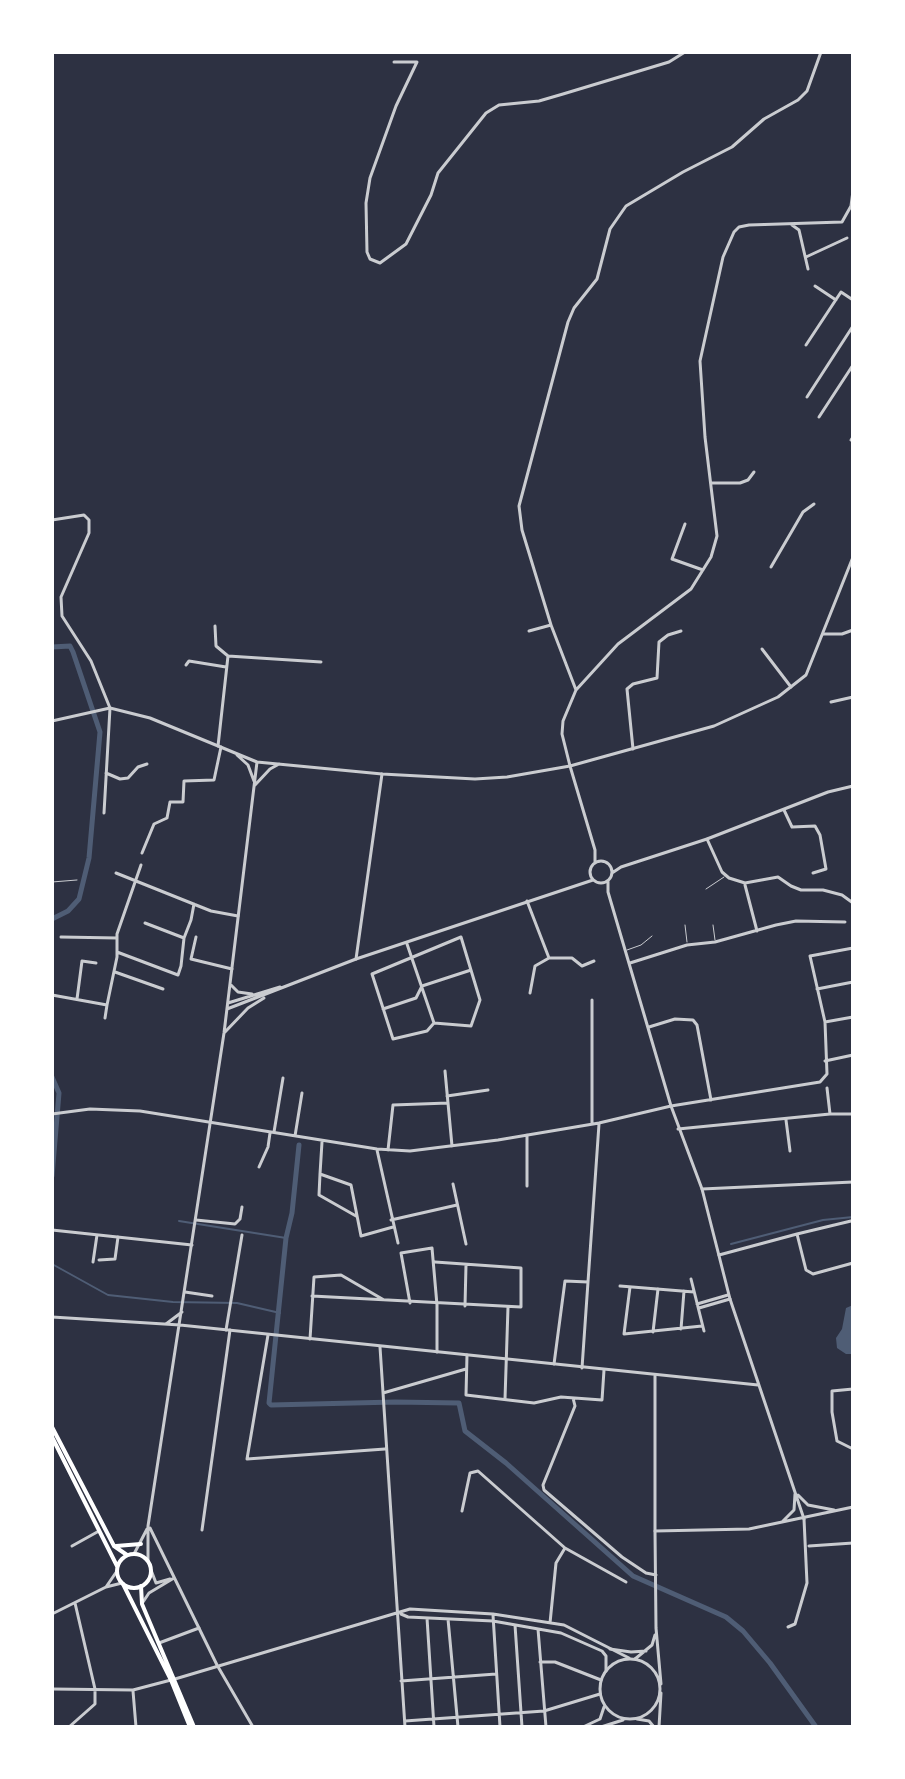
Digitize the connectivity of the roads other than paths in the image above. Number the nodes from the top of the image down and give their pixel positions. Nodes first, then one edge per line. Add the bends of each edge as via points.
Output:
1 (685, 52) edge
2 (821, 52) edge
3 (394, 62) dead end
4 (853, 191) edge
5 (791, 225) junction
6 (847, 238) dead end
7 (806, 257) junction
8 (808, 269) dead end
9 (815, 286) dead end
10 (836, 300) junction
11 (853, 300) edge
12 (853, 326) edge
13 (806, 345) dead end
14 (853, 365) edge
15 (807, 397) dead end
16 (819, 417) dead end
17 (754, 472) dead end
18 (711, 483) junction
19 (814, 504) dead end
20 (52, 520) edge
21 (685, 524) dead end
22 (853, 557) edge
23 (771, 567) dead end
24 (703, 570) junction
25 (551, 625) junction
26 (215, 626) dead end
27 (853, 630) edge
28 (529, 631) dead end
29 (681, 631) dead end
30 (823, 634) junction
31 (762, 649) dead end
32 (228, 656) junction
33 (321, 662) dead end
34 (186, 665) dead end
35 (227, 667) junction
36 (791, 687) junction
37 (576, 690) junction
38 (853, 697) edge
39 (831, 702) dead end
40 (110, 708) junction
41 (52, 721) edge
42 (219, 747) junction
43 (633, 749) junction
44 (236, 753) junction
45 (257, 762) junction
46 (147, 764) dead end
47 (279, 764) junction
48 (570, 766) junction
49 (106, 773) junction
50 (382, 774) junction
51 (255, 785) junction
52 (853, 786) edge
53 (784, 810) junction
54 (104, 813) dead end
55 (707, 839) junction
56 (595, 850) junction
57 (142, 853) dead end
58 (602, 861) junction
59 (595, 862) junction
60 (141, 865) dead end
61 (611, 866) junction
62 (621, 867) junction
63 (116, 873) dead end
64 (612, 873) junction
65 (813, 873) dead end
66 (590, 874) junction
67 (726, 875) junction
68 (77, 880) dead end
69 (593, 880) junction
70 (136, 881) junction
71 (583, 881) junction
72 (608, 881) junction
73 (52, 882) edge
74 (602, 883) junction
75 (745, 883) junction
76 (706, 889) dead end
77 (608, 892) junction
78 (527, 901) junction
79 (853, 903) edge
80 (194, 904) junction
81 (238, 916) junction
82 (845, 922) dead end
83 (145, 923) dead end
84 (685, 925) dead end
85 (713, 925) dead end
86 (757, 931) junction
87 (652, 936) dead end
88 (61, 937) dead end
89 (196, 937) dead end
90 (117, 938) junction
91 (184, 938) junction
92 (715, 942) junction
93 (407, 944) junction
94 (687, 945) junction
95 (853, 948) edge
96 (627, 950) junction
97 (117, 952) junction
98 (413, 957) junction
99 (549, 958) junction
100 (356, 959) junction
101 (594, 961) dead end
102 (96, 963) dead end
103 (630, 963) junction
104 (232, 969) junction
105 (471, 970) junction
106 (115, 972) junction
107 (853, 982) edge
108 (231, 985) junction
109 (284, 986) junction
110 (422, 986) junction
111 (163, 989) dead end
112 (817, 989) junction
113 (271, 993) junction
114 (530, 993) dead end
115 (255, 994) junction
116 (52, 995) edge
117 (77, 999) junction
118 (592, 1000) dead end
119 (228, 1003) junction
120 (107, 1005) junction
121 (227, 1009) junction
122 (383, 1009) junction
123 (853, 1017) edge
124 (105, 1018) dead end
125 (825, 1022) junction
126 (434, 1023) junction
127 (649, 1027) junction
128 (224, 1033) junction
129 (853, 1055) edge
130 (825, 1061) junction
131 (445, 1071) dead end
132 (283, 1078) dead end
133 (827, 1088) dead end
134 (488, 1090) dead end
135 (302, 1093) dead end
136 (447, 1096) junction
137 (711, 1100) junction
138 (448, 1103) junction
139 (671, 1106) junction
140 (53, 1114) edge
141 (830, 1114) junction
142 (853, 1114) edge
143 (786, 1120) junction
144 (211, 1121) junction
145 (599, 1123) junction
146 (592, 1124) junction
147 (678, 1129) junction
148 (272, 1132) junction
149 (527, 1135) junction
150 (295, 1136) junction
151 (322, 1140) junction
152 (452, 1146) junction
153 (377, 1149) junction
154 (388, 1150) junction
155 (790, 1151) dead end
156 (259, 1167) dead end
157 (320, 1174) junction
158 (853, 1182) edge
159 (453, 1184) dead end
160 (527, 1186) dead end
161 (702, 1189) junction
162 (457, 1205) junction
163 (242, 1207) dead end
164 (356, 1216) junction
165 (196, 1220) junction
166 (391, 1220) junction
167 (851, 1221) dead end
168 (393, 1227) junction
169 (53, 1230) edge
170 (797, 1234) junction
171 (97, 1235) junction
172 (242, 1235) dead end
173 (118, 1237) junction
174 (398, 1243) dead end
175 (466, 1244) dead end
176 (192, 1245) junction
177 (719, 1255) junction
178 (99, 1260) dead end
179 (93, 1262) dead end
180 (435, 1262) junction
181 (853, 1263) edge
182 (466, 1265) junction
183 (691, 1279) dead end
184 (588, 1282) junction
185 (620, 1286) dead end
186 (630, 1287) junction
187 (658, 1289) junction
188 (684, 1291) junction
189 (185, 1292) junction
190 (694, 1292) junction
191 (212, 1296) dead end
192 (312, 1296) junction
193 (729, 1297) junction
194 (387, 1302) junction
195 (410, 1303) junction
196 (437, 1305) junction
197 (465, 1306) junction
198 (698, 1306) junction
199 (508, 1307) junction
200 (182, 1312) junction
201 (52, 1317) edge
202 (166, 1324) junction
203 (180, 1325) junction
204 (681, 1329) junction
205 (228, 1330) junction
206 (653, 1332) junction
207 (268, 1335) junction
208 (310, 1339) junction
209 (380, 1347) junction
210 (437, 1352) junction
211 (467, 1355) junction
212 (507, 1360) junction
213 (554, 1364) junction
214 (582, 1368) junction
215 (466, 1369) junction
216 (604, 1370) junction
217 (655, 1376) junction
218 (758, 1385) junction
219 (853, 1389) edge
220 (383, 1396) junction
221 (573, 1398) junction
222 (505, 1400) junction
223 (52, 1427) edge
224 (54, 1440) edge
225 (387, 1448) junction
226 (853, 1449) edge
227 (795, 1493) junction
228 (91, 1507) junction
229 (853, 1507) edge
230 (462, 1511) dead end
231 (838, 1511) junction
232 (804, 1519) junction
233 (779, 1524) junction
234 (148, 1526) junction
235 (202, 1530) dead end
236 (99, 1531) junction
237 (655, 1531) junction
238 (853, 1543) edge
239 (141, 1544) junction
240 (72, 1546) dead end
241 (114, 1546) junction
242 (807, 1546) junction
243 (565, 1548) junction
244 (134, 1554) junction
245 (127, 1555) junction
246 (148, 1561) junction
247 (117, 1568) junction
248 (151, 1570) junction
249 (656, 1577) junction
250 (174, 1578) junction
251 (626, 1582) dead end
252 (122, 1584) junction
253 (141, 1586) junction
254 (106, 1587) junction
255 (149, 1593) junction
256 (75, 1603) junction
257 (142, 1604) junction
258 (398, 1613) junction
259 (52, 1614) edge
260 (493, 1614) junction
261 (427, 1618) junction
262 (448, 1619) junction
263 (493, 1621) junction
264 (550, 1623) junction
265 (515, 1625) junction
266 (788, 1627) dead end
267 (199, 1628) junction
268 (656, 1628) junction
269 (538, 1629) junction
270 (159, 1643) junction
271 (610, 1649) junction
272 (647, 1651) junction
273 (632, 1658) junction
274 (540, 1662) junction
275 (217, 1665) junction
276 (606, 1671) junction
277 (496, 1674) junction
278 (454, 1677) junction
279 (430, 1679) junction
280 (173, 1680) junction
281 (601, 1680) junction
282 (401, 1681) junction
283 (661, 1684) junction
284 (52, 1689) edge
285 (95, 1689) junction
286 (133, 1690) junction
287 (661, 1693) junction
288 (600, 1694) junction
289 (604, 1705) junction
290 (544, 1711) junction
291 (521, 1712) junction
292 (499, 1714) junction
293 (457, 1716) junction
294 (434, 1718) junction
295 (627, 1719) junction
296 (637, 1719) junction
297 (405, 1721) junction
298 (69, 1727) edge
299 (136, 1727) edge
300 (192, 1727) edge
301 (253, 1727) edge
302 (405, 1727) edge
303 (434, 1727) edge
304 (458, 1727) edge
305 (500, 1727) edge
306 (522, 1727) edge
307 (546, 1727) edge
308 (583, 1727) edge
309 (601, 1727) edge
310 (656, 1727) edge

1 - 3 street via 669,62 486,113 438,173 406,244 380,263 367,252 370,178 417,62
2 - 25 street via 807,91 798,100 764,119 732,147 626,206 610,229 601,270 568,322 520,497 522,530
4 - 5 street via 842,222
5 - 7 street via 799,230
5 - 18 street via 739,227 723,257 700,361
6 - 7 street
7 - 8 street
9 - 10 street
10 - 11 street via 841,292
10 - 13 street
12 - 15 street
14 - 16 street
17 - 18 street via 740,483
18 - 24 street via 717,536
19 - 23 street via 803,512
20 - 40 street via 84,515 89,520 89,533 61,597 62,616 91,661
21 - 24 street via 672,559
22 - 30 street
24 - 37 street via 691,589 618,644
25 - 28 street
25 - 37 street
26 - 32 street via 216,646
27 - 30 street
29 - 43 street via 659,642 657,678 627,689
30 - 36 street via 806,675
31 - 36 street
32 - 33 street
32 - 35 street
34 - 35 street via 191,661
35 - 42 street
36 - 43 street via 714,726
37 - 48 street via 563,721
38 - 39 street
40 - 41 street
40 - 42 street via 150,718
40 - 49 street
42 - 44 street
42 - 57 street via 214,780 184,781 183,802 170,802 167,818 154,824
43 - 48 street
44 - 45 street
44 - 51 street via 248,765
45 - 47 street
45 - 51 street
46 - 49 street via 128,778
47 - 50 street
47 - 51 street
48 - 50 street via 475,779
48 - 56 street
49 - 54 street
50 - 100 street
51 - 81 street
52 - 53 street
53 - 55 street
53 - 65 street via 792,827 815,826 820,835 826,869
55 - 62 street
55 - 67 street
56 - 58 street
56 - 59 street
58 - 59 street
58 - 61 street
59 - 66 street
60 - 70 street
61 - 62 street
61 - 64 street
62 - 64 street
63 - 70 street
64 - 72 street
66 - 69 street
66 - 71 street
67 - 75 street
67 - 76 lane
68 - 73 lane
69 - 71 street
69 - 74 street
70 - 80 street
70 - 90 street
71 - 78 street
72 - 74 street
72 - 77 street
74 - 77 street
75 - 79 street via 778,877 801,890 823,890
75 - 86 street
77 - 96 street
78 - 93 street
78 - 99 street
80 - 81 street
80 - 91 street
81 - 104 street
82 - 86 street via 796,921
83 - 91 street
84 - 94 lane
85 - 92 lane
86 - 92 street
87 - 96 lane
88 - 90 street
89 - 104 street via 191,959
90 - 97 street
91 - 97 street via 178,975
92 - 94 street
93 - 98 street
93 - 100 street
94 - 103 street
95 - 112 street via 810,956
96 - 103 street
97 - 106 street
98 - 105 street via 461,937
98 - 110 street
98 - 122 street via 372,974
99 - 101 street via 572,958 582,966
99 - 114 street via 535,966
100 - 109 street
102 - 117 street via 82,961
103 - 127 street
104 - 108 street
105 - 110 street
105 - 126 street via 480,1000 471,1026
106 - 111 street
106 - 120 street
107 - 112 street
108 - 115 street via 238,992
108 - 119 street
109 - 113 street
109 - 115 street
110 - 122 street via 416,998
110 - 126 street
112 - 125 street
113 - 121 street
113 - 128 street
115 - 119 street
116 - 117 street
117 - 120 street
118 - 146 street
119 - 121 street
120 - 124 street
121 - 128 street
122 - 126 street via 393,1039 427,1031
123 - 125 street
125 - 130 street
127 - 137 street via 693,1020
127 - 139 street
128 - 144 street
129 - 130 street
130 - 137 street via 827,1074 820,1082
131 - 136 street
132 - 148 street
133 - 141 street
134 - 136 street
135 - 150 street
136 - 138 street
137 - 139 street
138 - 152 street
138 - 154 street via 392,1106
139 - 145 street
139 - 147 street
140 - 144 street via 136,1111
141 - 142 street
141 - 143 street
143 - 147 street
143 - 155 street
144 - 148 street
144 - 165 street
145 - 146 street
145 - 184 street
146 - 149 street
147 - 161 street
148 - 150 street
148 - 156 street
149 - 152 street
149 - 160 street
150 - 151 street
151 - 153 street
151 - 157 street
152 - 154 street
153 - 154 street
153 - 166 street
157 - 164 street via 319,1195
157 - 164 street via 351,1185
158 - 161 street
159 - 162 street
161 - 177 street
162 - 166 street
162 - 175 street
163 - 165 street via 235,1224
164 - 168 street via 361,1236
165 - 176 street
166 - 168 street
167 - 170 street
168 - 174 street
169 - 171 street
170 - 177 street
170 - 181 street via 806,1270 813,1274
171 - 173 street
171 - 179 street
172 - 205 street
173 - 176 street
173 - 178 street via 115,1259
176 - 189 street
177 - 193 street
180 - 182 street
180 - 195 street via 432,1248 401,1253
180 - 196 street
182 - 197 street
182 - 199 street via 521,1268 521,1307
183 - 190 street
184 - 213 street via 565,1281
184 - 214 street
185 - 186 street
186 - 187 street
186 - 206 street via 624,1334
187 - 188 street
187 - 206 street
188 - 190 street
188 - 204 street
189 - 191 street
189 - 200 street
190 - 198 street
192 - 194 street
192 - 194 street via 314,1277 341,1275
192 - 208 street
193 - 198 street
193 - 218 street
194 - 195 street
195 - 196 street
196 - 197 street
196 - 210 street
197 - 199 street
198 - 204 street via 703,1328
199 - 212 street
200 - 202 street
200 - 203 street
201 - 202 street
202 - 203 street
203 - 205 street
203 - 234 street
204 - 206 street
205 - 207 street
205 - 235 street
207 - 208 street
207 - 225 street via 247,1459
208 - 209 street
209 - 210 street
209 - 220 street
210 - 211 street
211 - 212 street
211 - 215 street
212 - 213 street
212 - 222 street
213 - 214 street
214 - 216 street
215 - 220 street
215 - 222 street via 466,1395
216 - 217 street
216 - 221 street via 602,1400
217 - 218 street
217 - 237 street
218 - 227 street
219 - 226 street via 832,1391 832,1412 837,1441
220 - 225 street
221 - 222 street
221 - 249 street via 575,1406 544,1490 622,1557
223 - 224 main road
224 - 228 main road
225 - 258 street
227 - 231 street via 808,1505
227 - 232 street
227 - 233 street via 794,1510
228 - 236 main road
228 - 241 main road
229 - 231 street
230 - 243 street via 470,1473 478,1471
231 - 232 street
232 - 233 street
232 - 242 street
233 - 237 street
234 - 239 street
234 - 246 street
234 - 250 street
236 - 240 street
236 - 247 main road
237 - 249 street
238 - 242 street
239 - 241 main road
239 - 244 street
241 - 245 main road
242 - 266 street via 807,1583 795,1624
243 - 251 street
243 - 264 street via 556,1563
244 - 245 main road
244 - 246 main road
245 - 247 main road
246 - 248 main road
247 - 252 main road
247 - 254 street
248 - 250 street via 156,1583
248 - 253 main road
249 - 268 street
250 - 255 street
250 - 267 street
252 - 253 main road
252 - 254 street
252 - 280 main road
253 - 255 street
253 - 257 main road
254 - 256 street
255 - 257 street
256 - 259 street
256 - 285 street
257 - 270 main road
258 - 260 street via 410,1609
258 - 261 street
258 - 275 street
258 - 282 street
260 - 263 street
260 - 264 street
261 - 262 street
261 - 279 street
262 - 263 street
262 - 278 street
263 - 265 street
263 - 277 street
264 - 271 street
265 - 269 street
265 - 291 street
267 - 270 street
267 - 275 street
268 - 272 street
268 - 283 street
269 - 274 street
269 - 276 street via 602,1651
270 - 280 main road
271 - 272 street
271 - 273 street
272 - 273 street
273 - 276 street
273 - 283 street via 650,1666
274 - 281 street via 555,1662
274 - 290 street
275 - 280 street
275 - 301 street
276 - 281 street
277 - 278 street
277 - 292 street
278 - 279 street
278 - 293 street
279 - 282 street
279 - 294 street
280 - 286 street
280 - 300 main road
281 - 288 street
282 - 297 street
283 - 287 street
284 - 285 street
285 - 286 street
285 - 298 street via 95,1704
286 - 299 street
287 - 296 street via 653,1709
287 - 310 street
288 - 289 street
288 - 290 street
289 - 295 street
289 - 308 street via 600,1719
290 - 291 street
290 - 307 street
291 - 292 street
291 - 306 street
292 - 293 street
292 - 305 street
293 - 294 street
293 - 304 street
294 - 297 street
294 - 303 street
295 - 296 street
295 - 309 street
296 - 310 street
297 - 302 street

